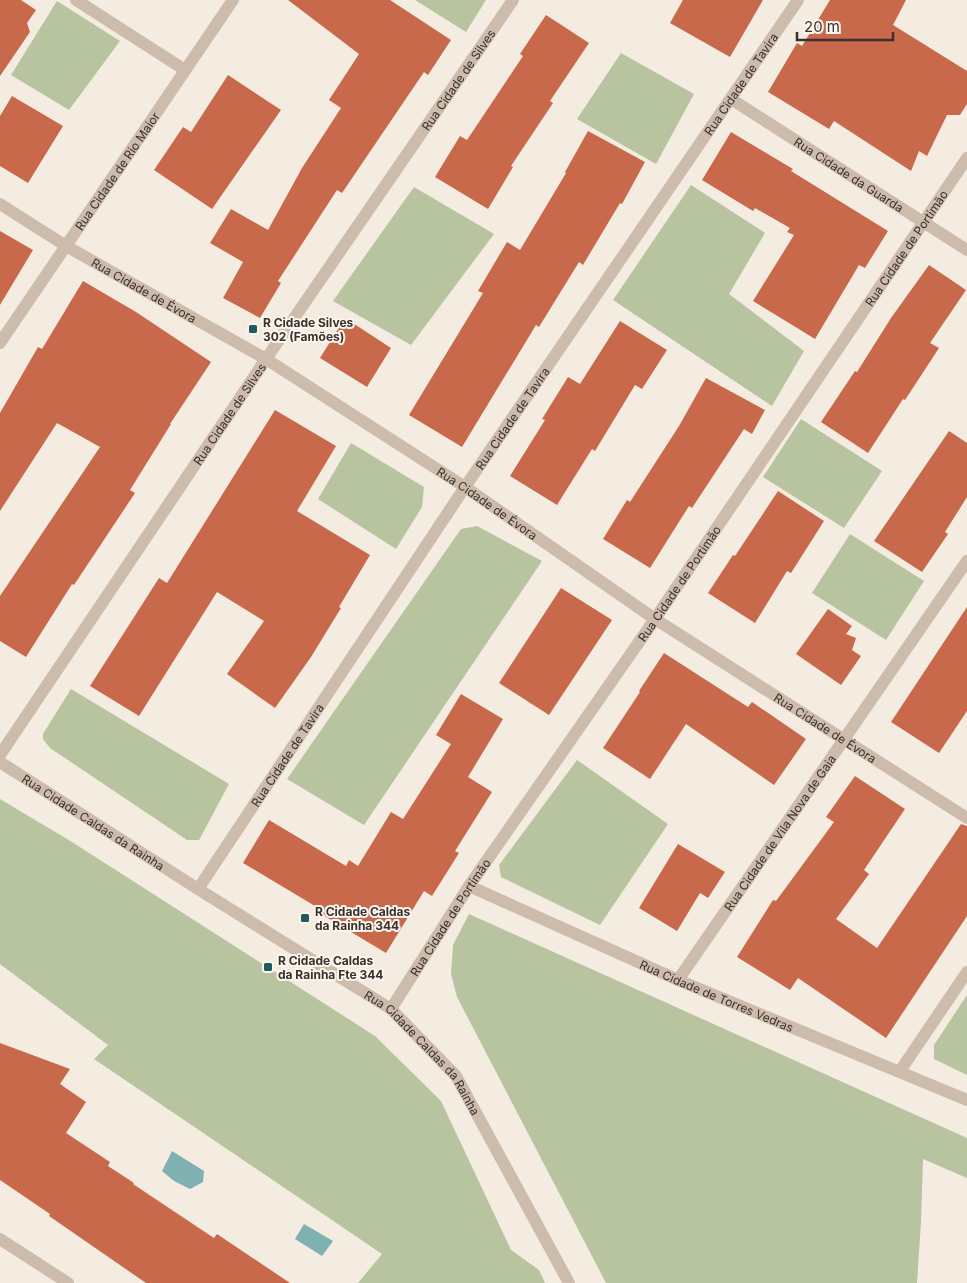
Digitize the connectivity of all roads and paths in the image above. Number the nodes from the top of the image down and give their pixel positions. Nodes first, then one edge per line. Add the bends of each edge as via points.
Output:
1 (76, 0) edge
2 (233, 0) edge
3 (513, 0) edge
4 (798, 0) edge
5 (185, 70) junction
6 (731, 99) junction
7 (967, 158) edge
8 (0, 204) edge
9 (924, 222) junction
10 (66, 246) junction
11 (967, 250) edge
12 (0, 343) edge
13 (266, 359) junction
14 (465, 487) junction
15 (967, 562) edge
16 (655, 619) junction
17 (844, 740) junction
18 (0, 755) edge
19 (0, 762) edge
20 (967, 818) edge
21 (469, 886) junction
22 (198, 889) junction
23 (967, 972) edge
24 (678, 980) junction
25 (391, 1009) junction
26 (900, 1071) junction
27 (967, 1100) edge
28 (0, 1239) edge
29 (68, 1283) edge
30 (569, 1283) edge

1 - 5 street
2 - 5 street, Rua Cidade de Rio Maior
3 - 13 street, Rua Cidade de Silves
4 - 6 street, Rua Cidade de Tavira
5 - 10 street, Rua Cidade de Rio Maior
6 - 9 street, Rua Cidade da Guarda
6 - 14 street, Rua Cidade de Tavira
7 - 9 street, Rua Cidade de Portimão
8 - 10 street, Rua Cidade de Évora
9 - 11 street, Rua Cidade da Guarda
9 - 16 street, Rua Cidade de Portimão
10 - 12 street, Rua Cidade de Rio Maior
10 - 13 street, Rua Cidade de Évora
13 - 14 street, Rua Cidade de Évora
13 - 18 street, Rua Cidade de Silves
14 - 16 street, Rua Cidade de Évora
14 - 22 street, Rua Cidade de Tavira
15 - 17 street, Rua Cidade de Vila Nova de Gaia
16 - 17 street, Rua Cidade de Évora
16 - 21 street, Rua Cidade de Portimão
17 - 20 street, Rua Cidade de Évora
17 - 24 street, Rua Cidade de Vila Nova de Gaia
19 - 22 street, Rua Cidade Caldas da Rainha
21 - 24 street, Rua Cidade de Torres Vedras
21 - 25 street, Rua Cidade de Portimão
22 - 25 street, Rua Cidade Caldas da Rainha
23 - 26 street
24 - 26 street, Rua Cidade de Torres Vedras
25 - 30 street, Rua Cidade Caldas da Rainha via 456,1076
26 - 27 street, Rua Cidade de Torres Vedras
28 - 29 street

